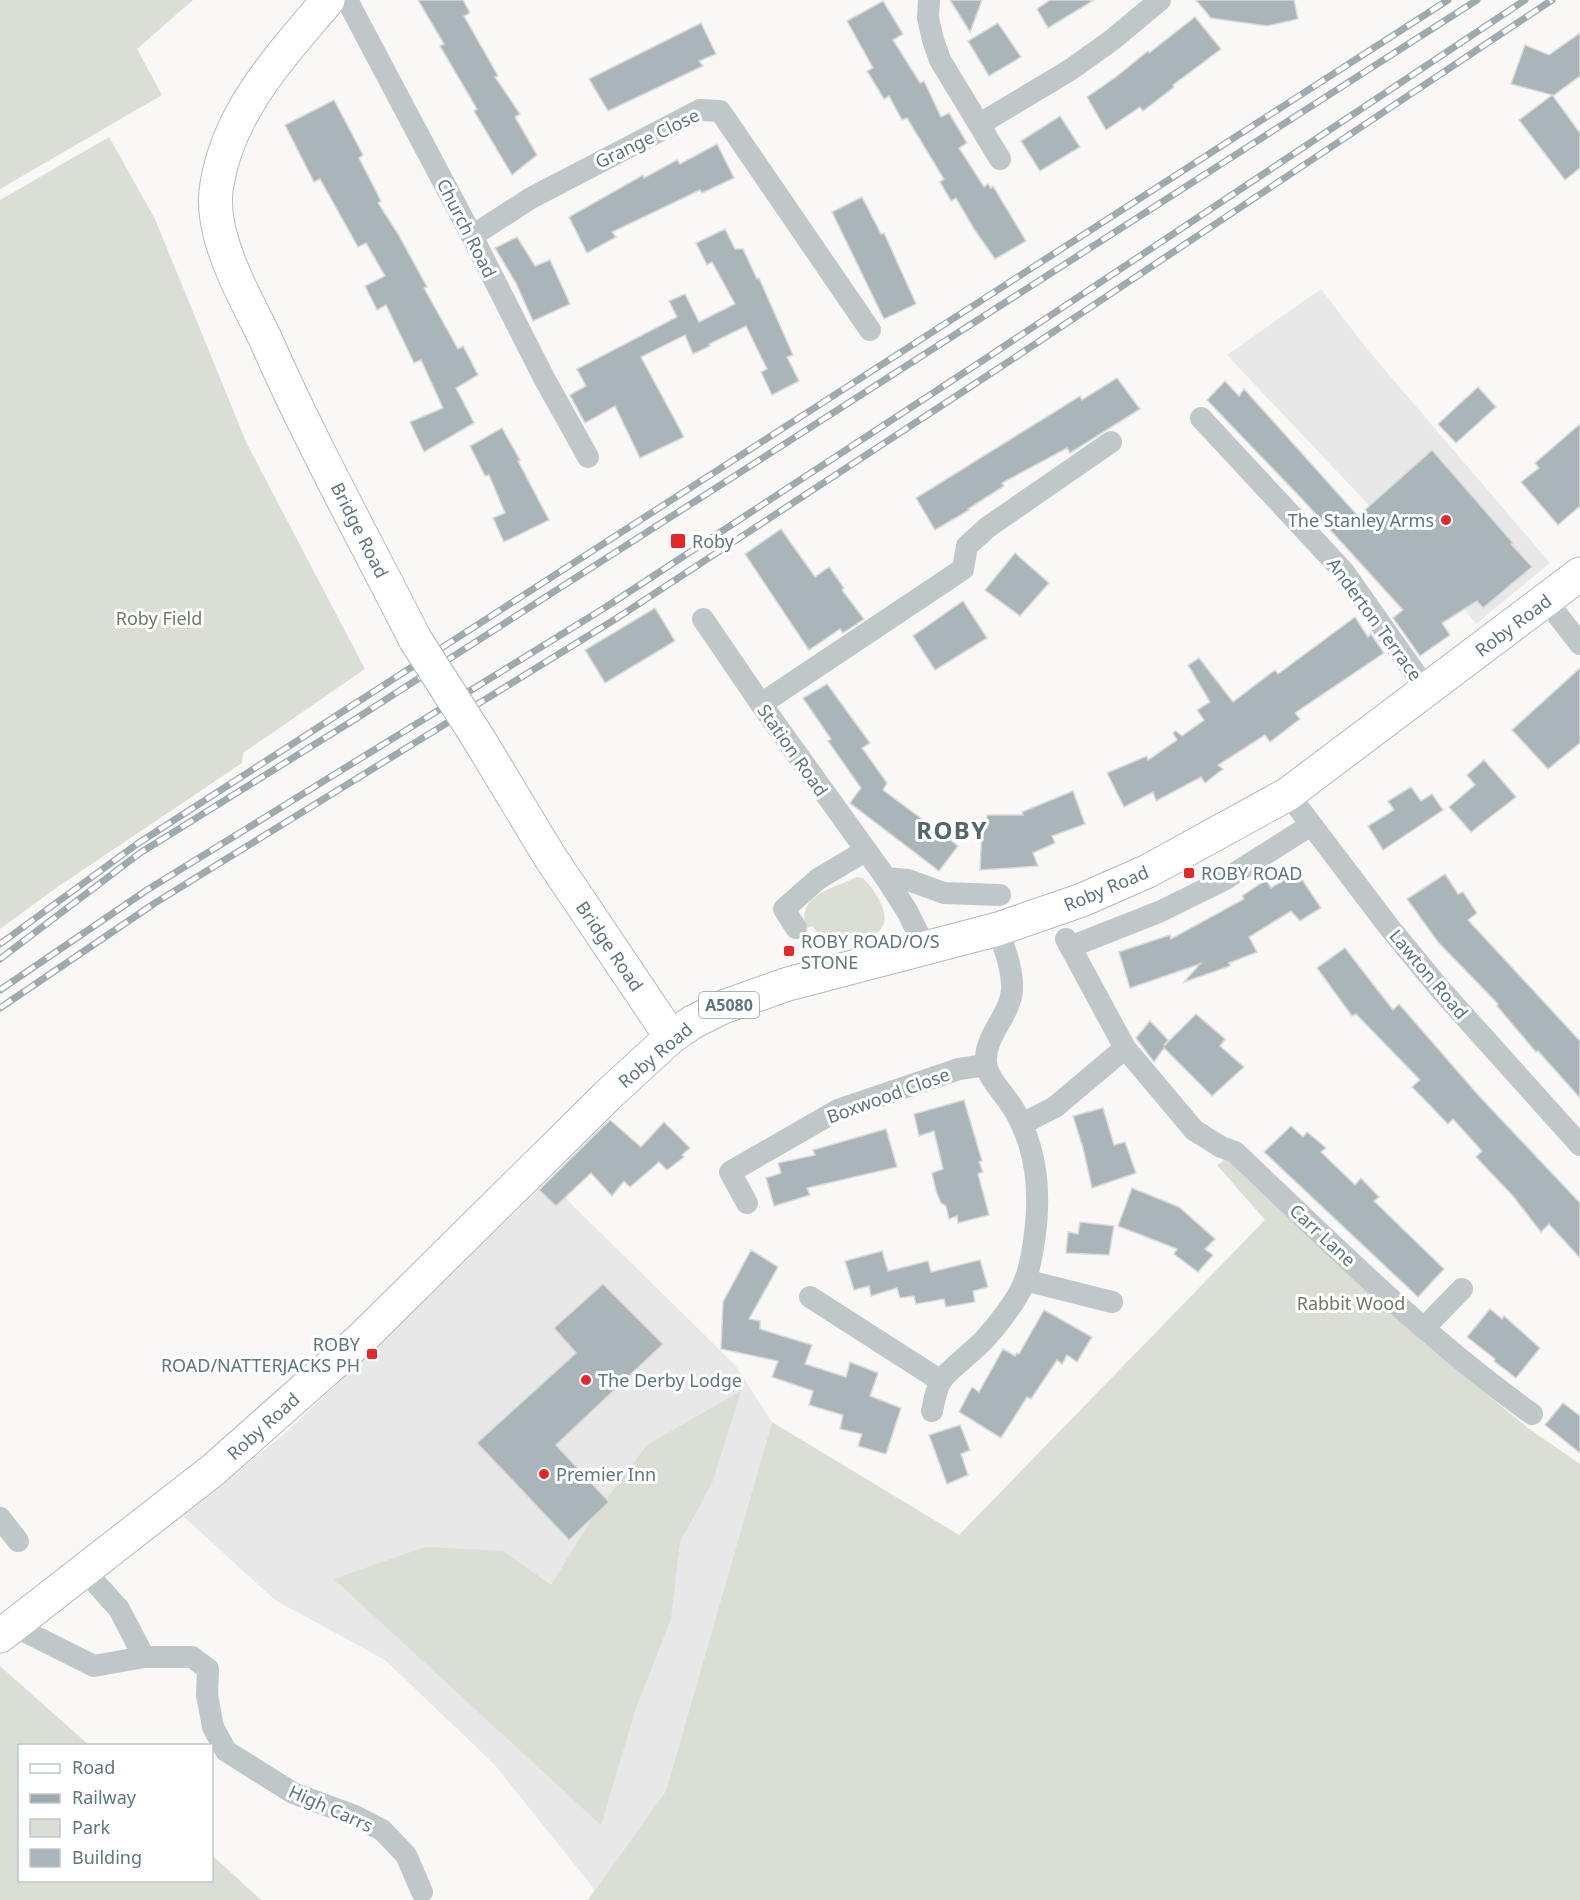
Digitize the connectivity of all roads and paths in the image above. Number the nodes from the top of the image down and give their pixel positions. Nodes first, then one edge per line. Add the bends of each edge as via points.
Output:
1 (328, 0) edge
2 (347, 0) edge
3 (929, 0) edge
4 (1160, 0) edge
5 (980, 124) junction
6 (1000, 159) dead end
7 (472, 236) junction
8 (870, 330) dead end
9 (1201, 418) dead end
10 (1111, 442) dead end
11 (588, 457) dead end
12 (1580, 574) edge
13 (1546, 600) junction
14 (703, 619) dead end
15 (1580, 644) edge
16 (1427, 690) junction
17 (760, 704) junction
18 (1288, 795) junction
19 (1311, 825) junction
20 (865, 851) junction
21 (886, 878) junction
22 (1000, 895) dead end
23 (795, 928) dead end
24 (998, 928) junction
25 (925, 947) junction
26 (672, 1037) junction
27 (1125, 1048) junction
28 (986, 1065) junction
29 (1022, 1124) junction
30 (1580, 1145) edge
31 (747, 1203) dead end
32 (1025, 1281) junction
33 (1462, 1289) dead end
34 (810, 1297) dead end
35 (1112, 1302) dead end
36 (1425, 1327) junction
37 (941, 1381) junction
38 (932, 1411) dead end
39 (1532, 1414) dead end
40 (0, 1518) edge
41 (18, 1541) dead end
42 (84, 1570) junction
43 (7, 1631) edge
44 (144, 1657) junction
45 (422, 1892) dead end

1 - 26 main road, Bridge Road, bridge via 282,54 239,117 216,187 217,216 226,252 281,374 416,639 550,857
2 - 7 street, Church Road
3 - 5 street via 928,18 940,60
4 - 5 street via 1070,70
5 - 6 street
7 - 8 street, Grange Close via 531,198 700,110 720,111
7 - 11 street, Church Road
9 - 16 street, Anderton Terrace via 1344,572
10 - 17 street via 988,527 967,546 963,568
12 - 13 main road, Roby Road / A5080
13 - 15 street
13 - 16 main road, Roby Road / A5080
14 - 17 street, Station Road
16 - 18 main road, Roby Road / A5080
17 - 20 street, Station Road
18 - 19 street, Lawton Road
18 - 24 main road, Roby Road / A5080 via 1148,871 1082,900
19 - 27 street, Carr Lane via 1224,880 1159,912 1068,943
19 - 30 street, Lawton Road via 1440,989
20 - 21 street, Station Road
20 - 23 street via 818,879 784,909
21 - 22 street via 908,880 944,892
21 - 25 street, Station Road
24 - 25 main road, Roby Road / A5080
24 - 28 street via 1011,970 1012,992 987,1049
25 - 26 main road, Roby Road / A5080 via 788,984 723,1007
26 - 42 main road, Roby Road / A5080 via 361,1339 213,1470
27 - 29 street via 1055,1107
27 - 36 street, Carr Lane via 1194,1130 1235,1152
28 - 29 street
28 - 31 street, Boxwood Close via 959,1069 838,1110 784,1140 730,1172
29 - 32 street via 1033,1159 1038,1195
32 - 35 street
32 - 37 street via 986,1339
33 - 36 street
34 - 37 street
36 - 39 street, Carr Lane
37 - 38 street
40 - 41 street
42 - 43 main road, Roby Road / A5080
42 - 44 street via 119,1609
43 - 44 street, High Carrs via 94,1666
44 - 45 street, High Carrs via 192,1657 208,1670 207,1695 213,1727 226,1751 293,1793 382,1830 406,1855

